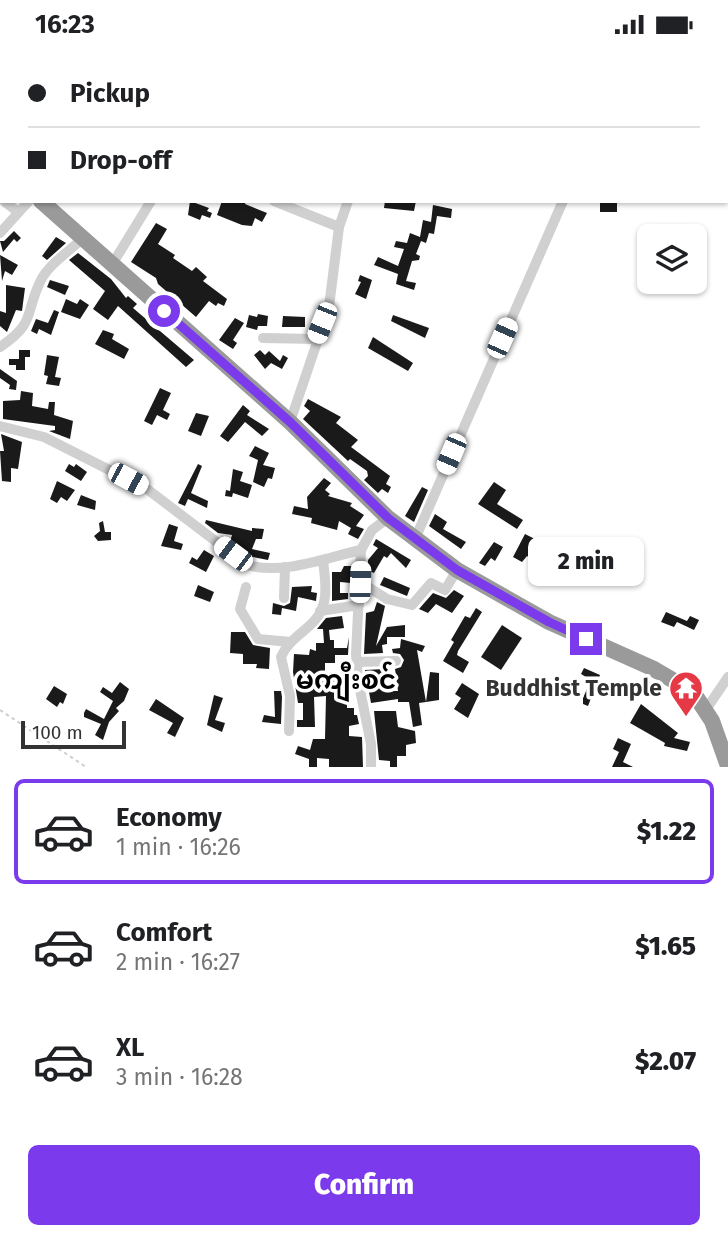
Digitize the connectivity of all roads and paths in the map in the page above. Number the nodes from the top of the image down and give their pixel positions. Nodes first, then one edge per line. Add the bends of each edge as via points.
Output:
1 (6, 203) edge
2 (27, 203) edge
3 (43, 203) edge
4 (150, 203) edge
5 (279, 203) edge
6 (347, 203) edge
7 (562, 203) edge
8 (18, 212) junction
9 (338, 227) junction
10 (0, 233) edge
11 (83, 238) junction
12 (113, 263) junction
13 (263, 338) dead end
14 (316, 339) junction
15 (0, 347) edge
16 (290, 422) junction
17 (0, 426) edge
18 (388, 518) junction
19 (415, 539) junction
20 (361, 550) junction
21 (323, 560) junction
22 (285, 567) junction
23 (457, 570) junction
24 (360, 582) junction
25 (246, 587) dead end
26 (284, 598) dead end
27 (359, 605) junction
28 (320, 611) junction
29 (291, 642) junction
30 (396, 661) dead end
31 (357, 662) junction
32 (728, 677) edge
33 (0, 710) edge
34 (705, 711) junction
35 (289, 731) dead end
36 (727, 760) edge
37 (86, 767) edge
38 (371, 767) edge

1 - 8 street
2 - 8 street
3 - 11 highway
4 - 12 street
5 - 9 street
6 - 9 street
7 - 19 street
8 - 10 street
9 - 14 street via 329,307
11 - 12 highway
11 - 15 street via 42,278 30,319
12 - 16 highway
13 - 14 street
14 - 16 street
16 - 18 highway
17 - 22 street via 44,437 147,489 247,565
18 - 19 highway
18 - 20 street via 372,530
19 - 23 highway
20 - 21 street
20 - 24 street
21 - 22 street
21 - 28 street via 326,587
22 - 26 street
23 - 24 street via 445,590 431,583 412,605 379,595
23 - 34 highway via 569,631 684,685
24 - 27 street
25 - 29 street via 240,609 254,633 261,640
27 - 28 street
27 - 31 street
28 - 29 street
29 - 35 street via 281,657 290,696
30 - 31 street
31 - 38 street
32 - 34 street
33 - 37 path
34 - 36 highway

